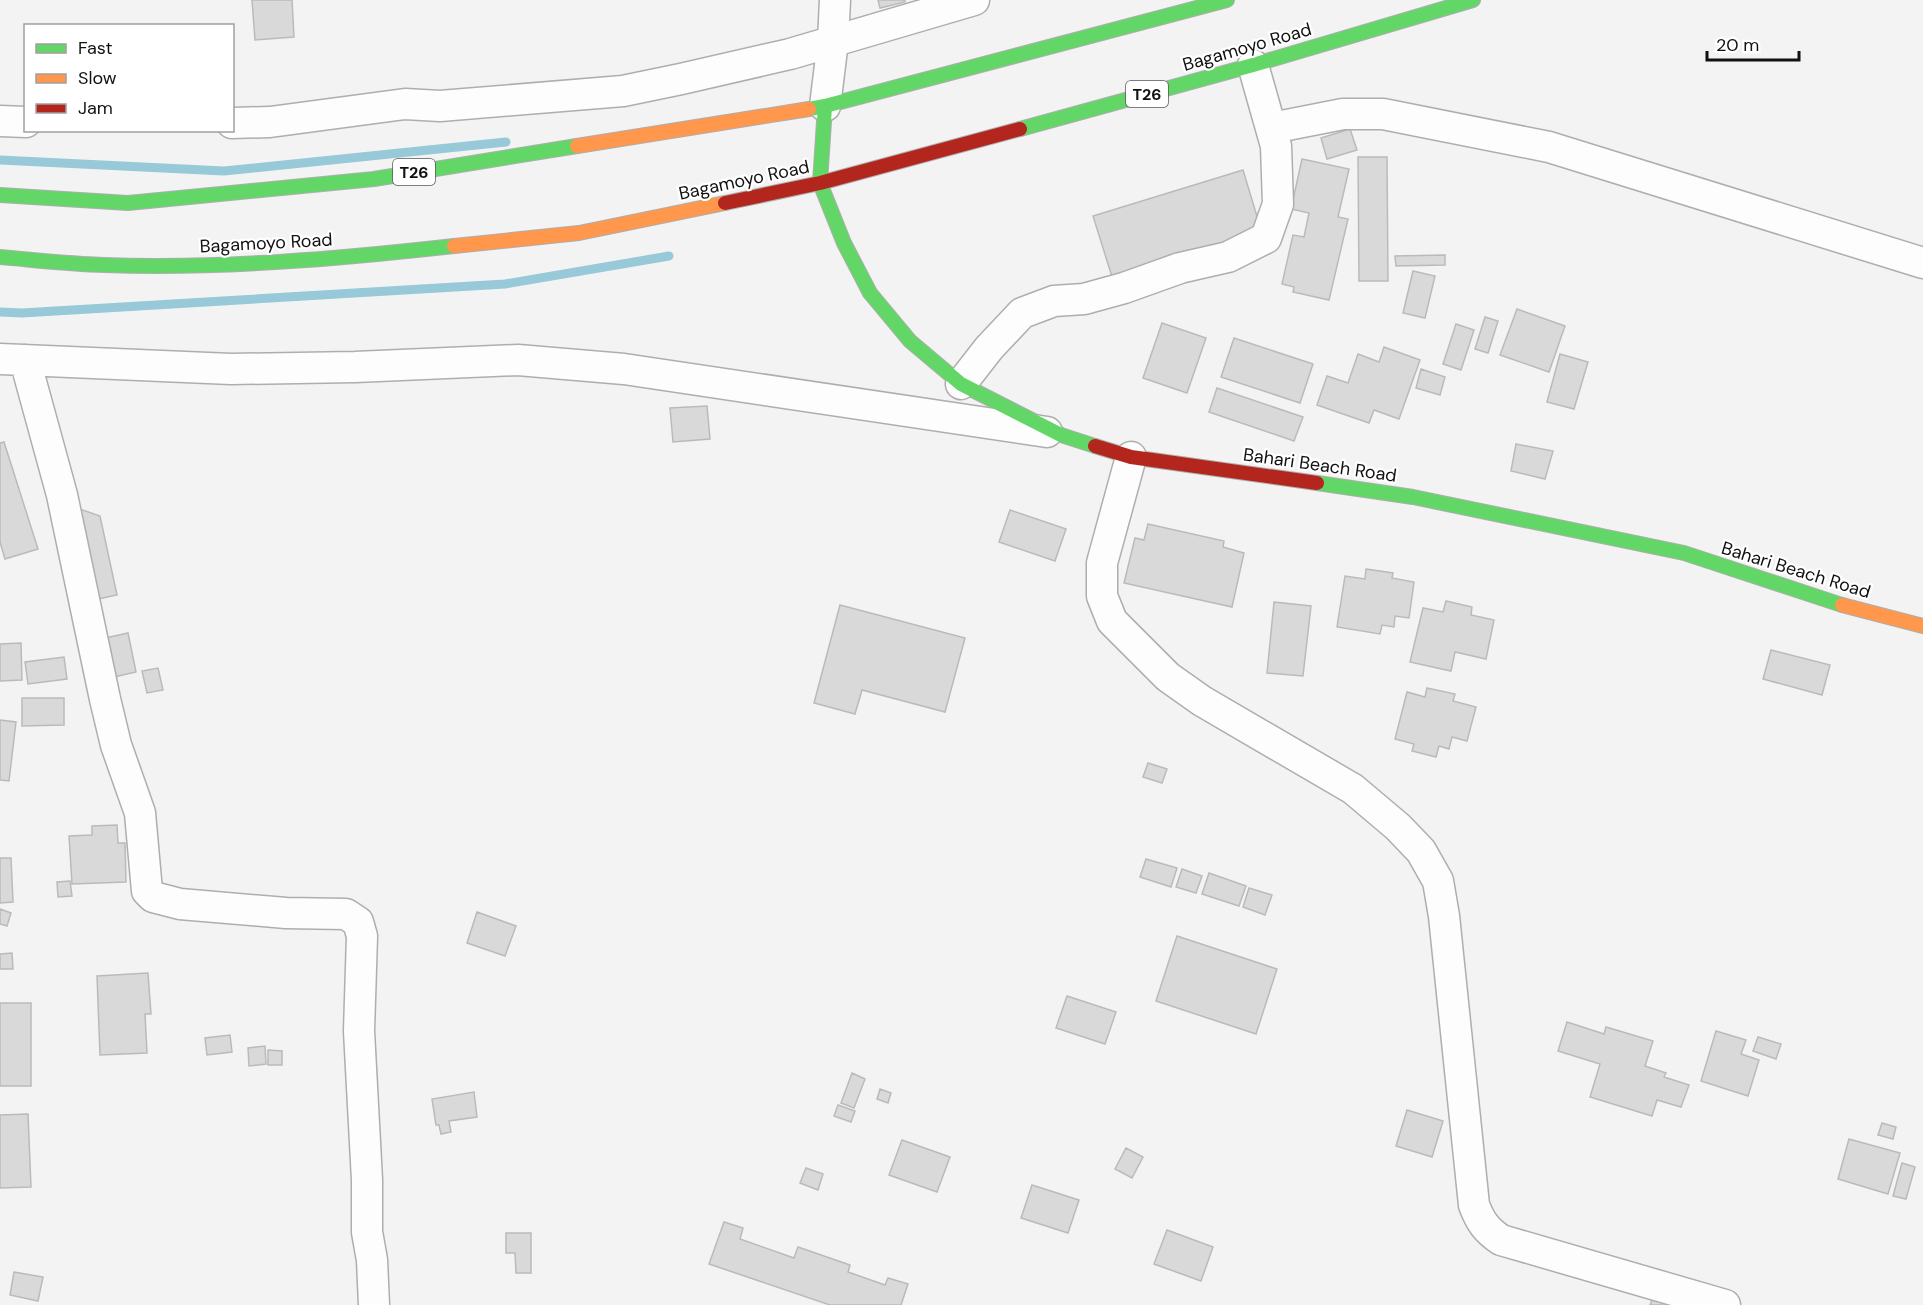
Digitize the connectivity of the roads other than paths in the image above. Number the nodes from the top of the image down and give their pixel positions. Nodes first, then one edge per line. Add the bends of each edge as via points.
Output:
1 (835, 0) edge
2 (974, 0) edge
3 (1227, 0) edge
4 (1473, 0) edge
5 (833, 41) junction
6 (1253, 65) junction
7 (825, 106) junction
8 (0, 121) edge
9 (24, 122) edge
10 (234, 123) edge
11 (1272, 128) junction
12 (820, 183) junction
13 (0, 195) edge
14 (0, 257) edge
15 (1923, 263) edge
16 (13, 360) edge
17 (961, 384) junction
18 (1061, 435) junction
19 (1131, 457) junction
20 (1923, 626) edge
21 (374, 1305) edge
22 (1725, 1305) edge

1 - 5 street
2 - 5 street
3 - 7 main road, T26
4 - 6 main road, Bagamoyo Road / T26
5 - 7 street
5 - 10 street via 624,91 440,106 405,104 270,122
6 - 11 street
6 - 12 main road, Bagamoyo Road / T26
7 - 12 main road
7 - 13 main road, T26 via 374,179 128,203
8 - 9 street
11 - 15 street via 1343,114 1383,114 1549,147
11 - 17 street via 1278,204 1266,238 1227,257 1084,299 1054,301 1022,313
12 - 14 main road, Bagamoyo Road / T26 via 579,233 356,257 216,265 104,265
12 - 17 main road, Bahari Beach Road via 870,293 910,341
16 - 18 street via 231,369 518,360 624,369
16 - 21 street via 62,495 116,745 140,813 147,891 153,897 180,904 346,914 358,922 362,936 359,1031 367,1232
17 - 18 main road, Bahari Beach Road
18 - 19 main road, Bahari Beach Road
19 - 20 main road, Bahari Beach Road via 1413,497 1684,553 1830,602
19 - 22 street via 1102,563 1102,596 1112,621 1168,677 1202,701 1353,789 1398,827 1420,851 1438,881 1474,1204 1479,1219 1501,1240

